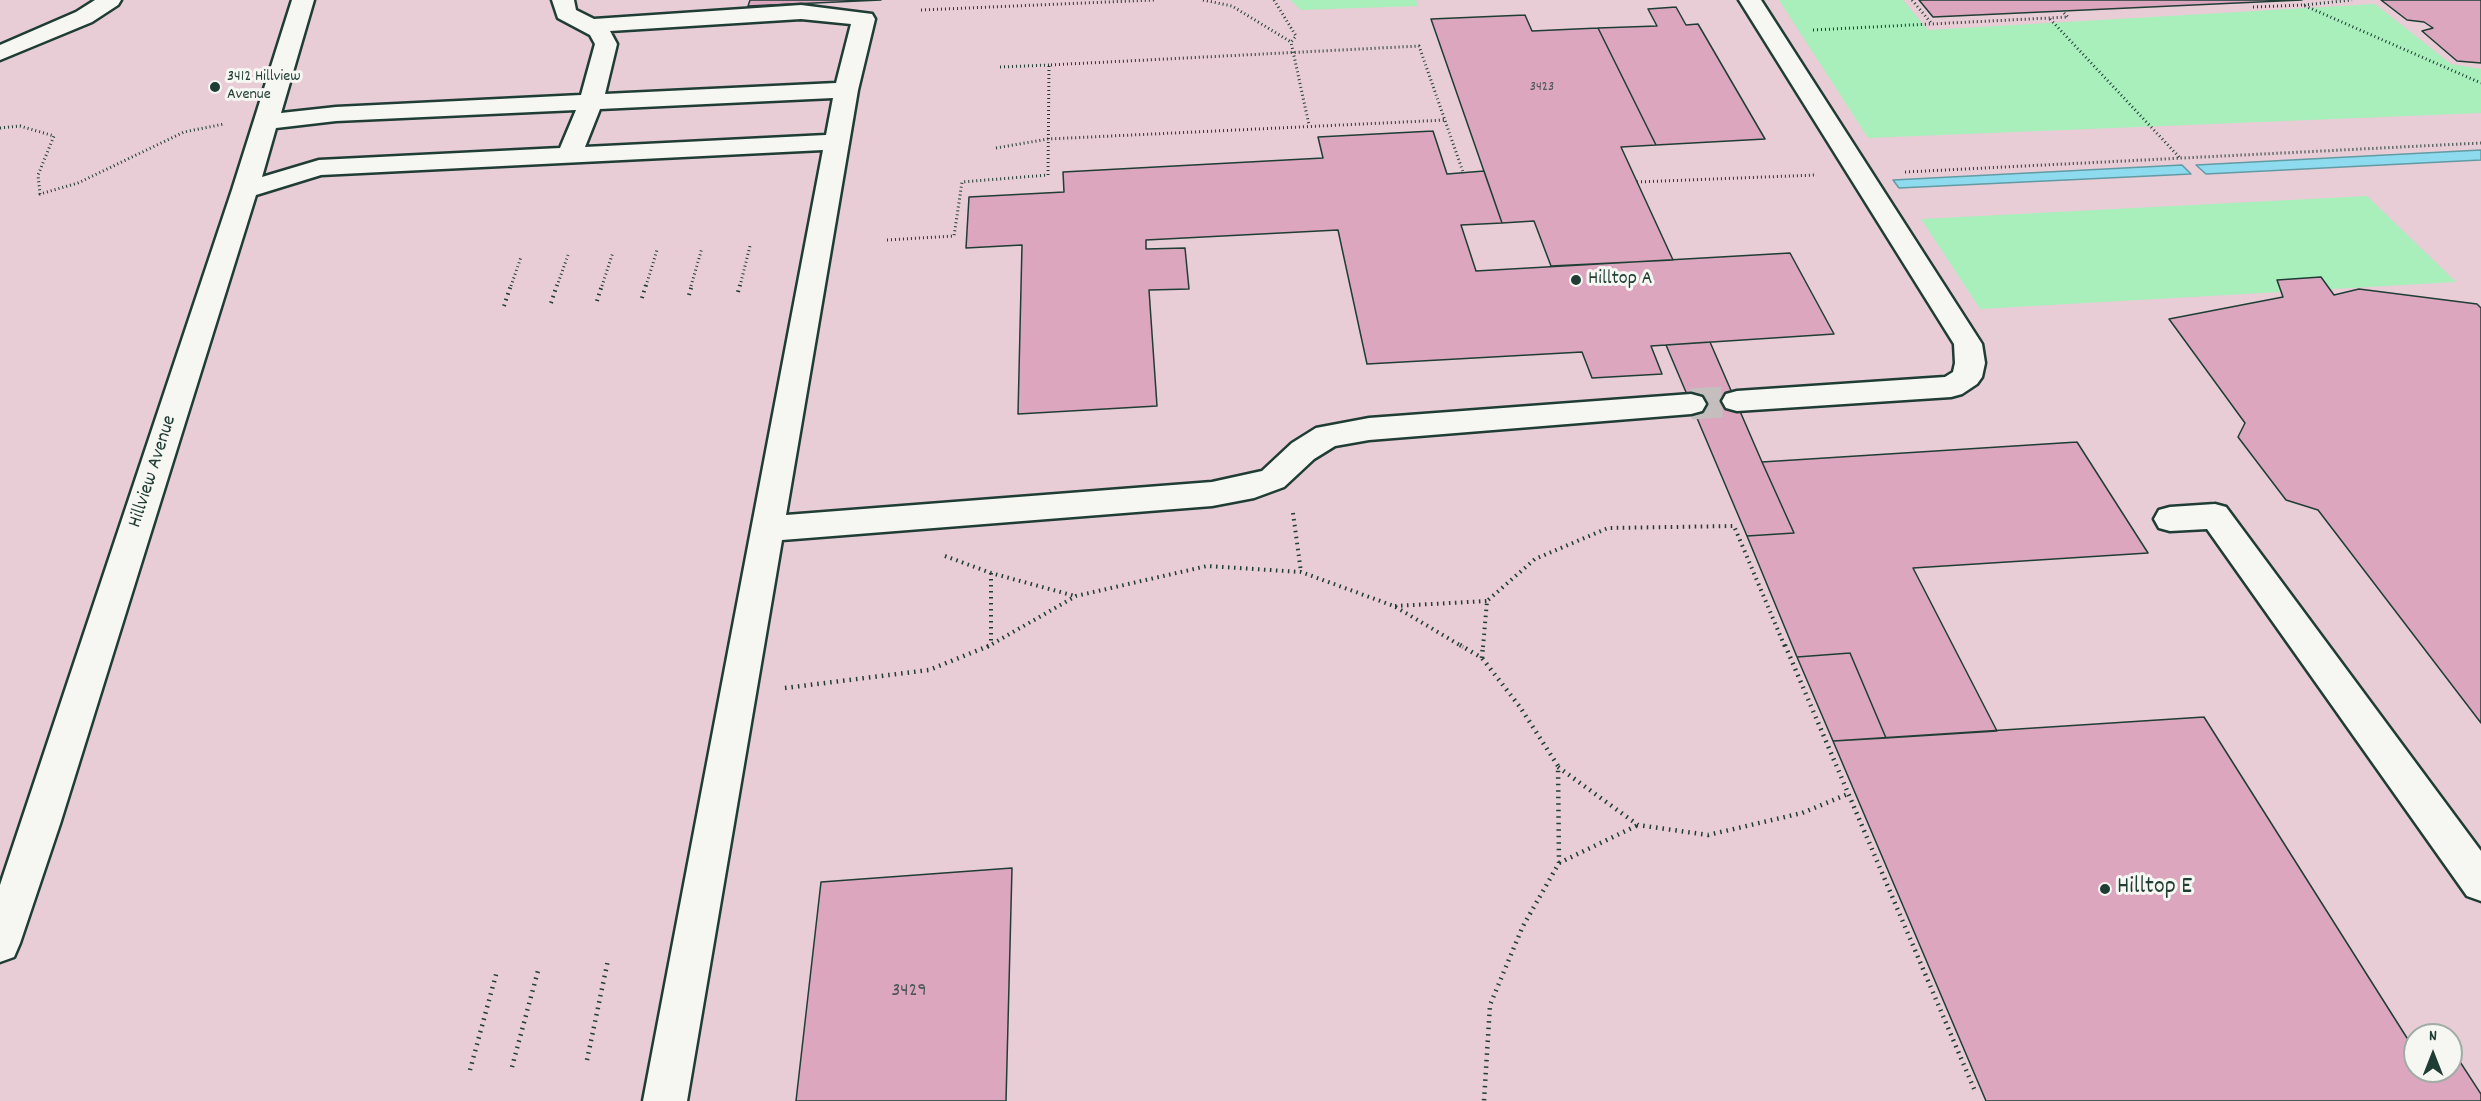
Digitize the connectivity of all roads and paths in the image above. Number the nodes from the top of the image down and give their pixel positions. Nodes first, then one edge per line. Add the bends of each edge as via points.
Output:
1 (110, 0) edge
2 (303, 0) edge
3 (563, 0) edge
4 (1154, 0) edge
5 (1203, 0) edge
6 (1274, 0) edge
7 (1750, 0) edge
8 (1912, 0) edge
9 (2352, 0) edge
10 (2303, 5) junction
11 (2253, 7) dead end
12 (921, 9) dead end
13 (2062, 11) dead end
14 (2050, 18) junction
15 (1932, 25) junction
16 (591, 26) junction
17 (1771, 32) junction
18 (1291, 42) junction
19 (1293, 52) junction
20 (0, 53) edge
21 (1049, 65) junction
22 (1000, 67) dead end
23 (2481, 83) edge
24 (846, 90) junction
25 (591, 102) junction
26 (265, 119) junction
27 (1446, 120) junction
28 (1310, 124) junction
29 (0, 128) edge
30 (1048, 139) junction
31 (836, 142) junction
32 (2481, 143) edge
33 (996, 148) dead end
34 (570, 154) junction
35 (2181, 159) junction
36 (1463, 172) dead end
37 (1859, 174) junction
38 (1637, 182) dead end
39 (245, 190) junction
40 (887, 240) dead end
41 (750, 246) dead end
42 (702, 248) dead end
43 (657, 250) dead end
44 (614, 252) dead end
45 (568, 255) dead end
46 (521, 257) dead end
47 (738, 292) dead end
48 (688, 296) dead end
49 (642, 298) dead end
50 (597, 301) dead end
51 (551, 303) dead end
52 (504, 306) dead end
53 (1737, 401) tunnel mouth
54 (1691, 404) tunnel mouth
55 (1287, 468) junction
56 (2170, 519) dead end
57 (767, 529) junction
58 (935, 553) dead end
59 (1301, 572) junction
60 (991, 573) junction
61 (1076, 596) junction
62 (1487, 601) junction
63 (1394, 606) junction
64 (991, 645) junction
65 (1482, 658) junction
66 (785, 688) dead end
67 (1558, 766) junction
68 (1848, 794) junction
69 (1638, 825) junction
70 (1559, 863) junction
71 (2481, 883) edge
72 (0, 943) edge
73 (608, 960) dead end
74 (539, 967) dead end
75 (497, 971) dead end
76 (587, 1060) dead end
77 (512, 1067) dead end
78 (470, 1070) dead end
79 (1975, 1090) dead end
80 (665, 1101) edge
81 (1484, 1101) edge

1 - 20 street via 84,17
2 - 26 street, Hillview Avenue
3 - 16 street via 566,13
4 - 12 path
5 - 18 path via 1232,6
6 - 18 path via 1296,36
7 - 17 street
8 - 15 path
9 - 10 path
10 - 11 path
10 - 23 path
13 - 14 path via 2068,17
14 - 15 path
14 - 35 path
15 - 17 path
16 - 24 street via 801,12 864,19
16 - 25 street via 606,44
17 - 37 street
18 - 19 path
19 - 21 path
19 - 27 path via 1419,46
19 - 28 path
21 - 22 path
21 - 30 path
24 - 25 street
24 - 31 street
25 - 26 street
25 - 34 street
26 - 29 path via 184,132 78,183 40,194 38,175 54,136 20,126
26 - 39 street, Hillview Avenue
27 - 28 path
27 - 36 path
28 - 30 path
30 - 33 path
30 - 40 path via 1048,175 962,182 954,236
31 - 34 street
31 - 57 street
32 - 35 path
34 - 39 street via 320,168
35 - 37 path
37 - 38 path
37 - 53 street via 1968,344 1967,377 1951,387
39 - 72 street, Hillview Avenue
41 - 47 path
42 - 48 path
43 - 49 path
44 - 50 path
45 - 51 path
46 - 52 path
54 - 55 street via 1369,429 1327,436 1303,451
55 - 57 street via 1254,486 1212,494
55 - 59 path
56 - 71 street via 2215,516
57 - 80 street
58 - 60 path
59 - 61 path via 1207,566
59 - 63 path
60 - 61 path
60 - 64 path
61 - 64 path
62 - 63 path
62 - 65 path
62 - 68 path via 1535,559 1608,528 1734,526
63 - 65 path
64 - 66 path via 929,670
65 - 67 path
67 - 69 path
67 - 70 path
68 - 69 path via 1802,813 1708,834
68 - 79 path
69 - 70 path
70 - 81 path via 1523,926 1490,1005
73 - 76 path
74 - 77 path
75 - 78 path

